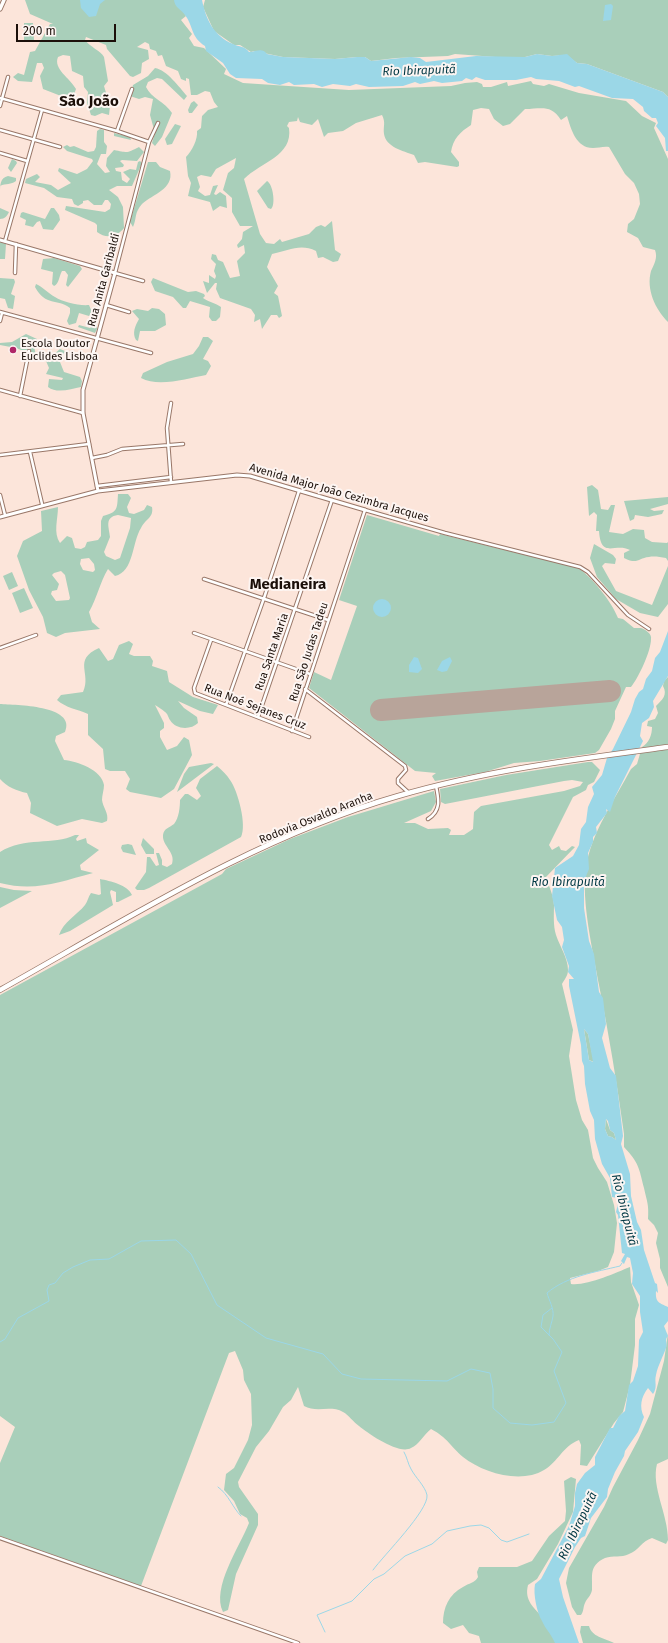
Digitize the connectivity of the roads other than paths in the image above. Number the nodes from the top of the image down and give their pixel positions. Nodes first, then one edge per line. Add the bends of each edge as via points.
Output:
1 (4, 0) edge
2 (0, 10) edge
3 (8, 78) dead end
4 (132, 90) dead end
5 (1, 99) edge
6 (0, 106) edge
7 (42, 110) junction
8 (158, 123) dead end
9 (0, 130) edge
10 (117, 131) junction
11 (33, 139) junction
12 (149, 142) junction
13 (60, 147) dead end
14 (0, 153) edge
15 (27, 161) junction
16 (0, 240) edge
17 (5, 241) junction
18 (16, 244) junction
19 (15, 273) dead end
20 (116, 273) junction
21 (143, 281) dead end
22 (106, 305) junction
23 (129, 312) dead end
24 (1, 313) edge
25 (0, 321) edge
26 (97, 338) junction
27 (29, 351) dead end
28 (151, 353) dead end
29 (0, 390) edge
30 (20, 396) junction
31 (171, 403) dead end
32 (83, 413) junction
33 (89, 444) junction
34 (183, 444) dead end
35 (168, 445) junction
36 (30, 452) junction
37 (0, 455) edge
38 (92, 458) junction
39 (171, 477) junction
40 (171, 482) junction
41 (97, 486) junction
42 (98, 491) junction
43 (299, 491) junction
44 (0, 495) edge
45 (332, 500) junction
46 (42, 504) junction
47 (365, 510) junction
48 (5, 515) junction
49 (0, 517) edge
50 (204, 579) dead end
51 (264, 598) junction
52 (296, 608) junction
53 (328, 620) junction
54 (649, 629) dead end
55 (194, 633) dead end
56 (36, 635) dead end
57 (211, 640) junction
58 (0, 648) edge
59 (244, 651) junction
60 (277, 663) junction
61 (310, 674) junction
62 (305, 689) junction
63 (226, 705) junction
64 (258, 717) junction
65 (292, 731) junction
66 (309, 737) dead end
67 (668, 747) edge
68 (436, 785) junction
69 (409, 793) junction
70 (428, 819) dead end
71 (0, 990) edge
72 (0, 1538) edge
73 (298, 1643) edge

1 - 2 main road
3 - 5 street
4 - 10 street
5 - 6 street
5 - 7 street
7 - 10 street
7 - 11 street
8 - 12 street, Rua Anita Garibaldi
9 - 11 street
10 - 12 street
11 - 13 street
11 - 15 street
12 - 20 street, Rua Anita Garibaldi
14 - 15 street
15 - 17 street
16 - 17 street
17 - 18 street
18 - 19 street
18 - 20 street
20 - 21 street
20 - 22 street, Rua Anita Garibaldi
22 - 23 street
22 - 26 street, Rua Anita Garibaldi
24 - 25 street
24 - 26 street
26 - 28 street
26 - 32 street, Rua Anita Garibaldi via 82,390
27 - 30 street
29 - 30 street
30 - 32 street
31 - 35 street via 167,428
32 - 33 street, Rua Anita Garibaldi
33 - 36 street
33 - 38 street, Rua Anita Garibaldi
34 - 35 street
35 - 38 street via 122,449
35 - 39 street
36 - 37 street
36 - 46 street
38 - 41 street, Rua Anita Garibaldi
39 - 40 street
39 - 41 street
40 - 42 street, Avenida Major João Cezimbra Jacques
40 - 43 street, Avenida Major João Cezimbra Jacques via 237,475 250,476
41 - 42 street, Rua Anita Garibaldi
42 - 46 street, Avenida Major João Cezimbra Jacques
43 - 45 street, Avenida Major João Cezimbra Jacques
43 - 51 street
44 - 48 street
45 - 47 street, Avenida Major João Cezimbra Jacques
45 - 52 street, Rua Santa Maria
46 - 48 street, Avenida Major João Cezimbra Jacques
47 - 53 street, Rua São Judas Tadeu
47 - 54 street, Avenida Major João Cezimbra Jacques via 580,566 628,615
48 - 49 street, Avenida Major João Cezimbra Jacques
50 - 51 street
51 - 52 street
51 - 59 street
52 - 53 street
52 - 60 street, Rua Santa Maria
53 - 61 street, Rua São Judas Tadeu
55 - 57 street
56 - 58 street
57 - 59 street
57 - 63 street, Rua Noé Sejanes Cruz via 194,688 195,693
59 - 60 street
59 - 63 street
60 - 61 street
60 - 64 street, Rua Santa Maria
61 - 62 street, Rua São Judas Tadeu
62 - 65 street, Rua São Judas Tadeu
62 - 69 street via 405,766 406,770 398,779 398,783
63 - 64 street, Rua Noé Sejanes Cruz
64 - 65 street, Rua Noé Sejanes Cruz
65 - 66 street, Rua Noé Sejanes Cruz
67 - 68 highway, Rodovia Osvaldo Aranha via 511,769
68 - 69 highway, Rodovia Osvaldo Aranha
68 - 70 street via 440,800 434,815
69 - 71 highway, Rodovia Osvaldo Aranha via 339,816 231,863
72 - 73 street

